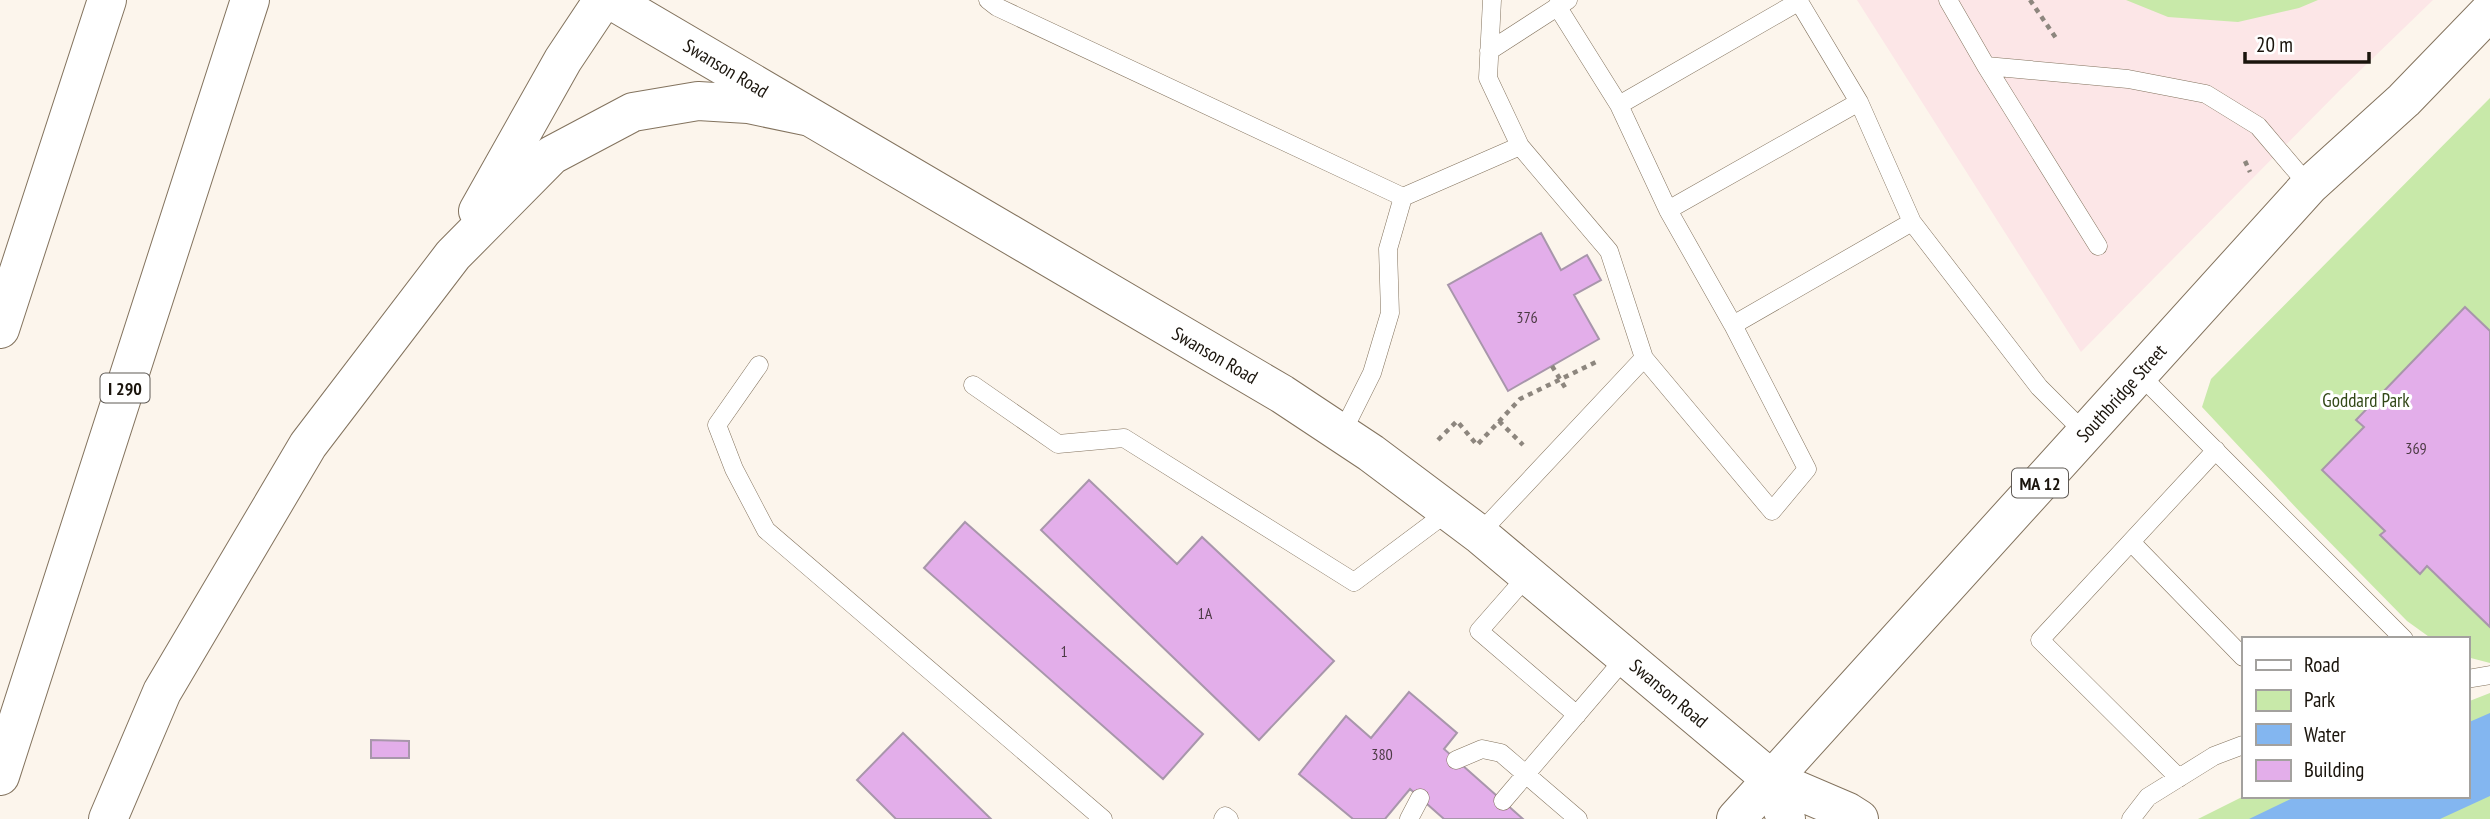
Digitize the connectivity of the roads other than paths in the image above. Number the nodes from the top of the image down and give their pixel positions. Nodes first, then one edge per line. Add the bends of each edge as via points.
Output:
1 (107, 0) edge
2 (250, 0) edge
3 (603, 0) edge
4 (611, 0) edge
5 (988, 0) edge
6 (1492, 0) edge
7 (1948, 0) edge
8 (1798, 1) edge
9 (1563, 3) edge
10 (2490, 11) edge
11 (1489, 51) junction
12 (1986, 65) junction
13 (1859, 102) junction
14 (1619, 105) junction
15 (806, 116) junction
16 (1520, 146) junction
17 (2309, 186) junction
18 (1403, 197) junction
19 (1668, 210) junction
20 (1912, 222) junction
21 (2098, 246) dead end
22 (453, 255) junction
23 (1733, 325) junction
24 (0, 329) edge
25 (1644, 358) junction
26 (759, 366) dead end
27 (2139, 374) junction
28 (973, 385) dead end
29 (1342, 433) junction
30 (2085, 433) junction
31 (2216, 450) junction
32 (1449, 511) junction
33 (1479, 534) junction
34 (2131, 542) junction
35 (1529, 574) junction
36 (2402, 637) edge
37 (2242, 656) edge
38 (1626, 657) junction
39 (2490, 675) edge
40 (2469, 679) edge
41 (1577, 715) junction
42 (2242, 745) edge
43 (1456, 760) dead end
44 (1527, 774) junction
45 (0, 776) edge
46 (2179, 778) junction
47 (1771, 779) junction
48 (1420, 798) dead end
49 (1503, 801) dead end
50 (1573, 817) edge
51 (108, 819) edge
52 (1103, 819) edge
53 (1223, 819) edge
54 (1229, 819) edge
55 (1409, 819) edge
56 (1736, 819) edge
57 (1786, 819) edge
58 (1858, 819) edge
59 (2131, 819) edge

1 - 24 main road
2 - 45 main road, I 290
3 - 22 main road via 563,60
4 - 15 main road, Swanson Road
5 - 18 lane
6 - 11 lane
7 - 12 lane
8 - 13 lane
8 - 14 lane
9 - 11 lane
9 - 14 lane
10 - 17 main road, Southbridge Street / MA 12 via 2404,100
11 - 16 lane via 1488,78
12 - 17 lane via 2128,79 2206,94 2258,126
12 - 21 lane
13 - 19 lane
13 - 20 lane
14 - 19 lane
15 - 22 main road via 748,104 698,101 632,112 552,155
15 - 29 main road, Swanson Road
16 - 18 lane
16 - 25 lane via 1609,251
17 - 27 main road, Southbridge Street / MA 12
18 - 29 lane via 1388,249 1390,313 1372,373
19 - 23 lane
20 - 23 lane
20 - 30 lane via 2039,387
22 - 51 main road via 308,445 162,692
23 - 25 lane via 1807,469 1772,511
25 - 33 lane
26 - 52 lane via 718,425 734,469 766,530
27 - 30 main road, Southbridge Street / MA 12
27 - 31 lane
28 - 32 lane via 1058,444 1124,438 1354,582
29 - 32 main road, Swanson Road
30 - 47 main road, Southbridge Street / MA 12
31 - 34 lane
31 - 36 lane
32 - 33 main road, Swanson Road
33 - 35 main road, Swanson Road
34 - 37 lane
34 - 46 lane via 2040,640
35 - 38 main road, Swanson Road
35 - 41 lane via 1479,631
38 - 41 lane
38 - 47 main road, Swanson Road
39 - 40 lane
41 - 44 lane
42 - 46 lane
43 - 44 lane via 1482,749 1501,753
44 - 49 lane
44 - 50 lane
46 - 59 lane via 2148,797
47 - 56 main road, Southbridge Street / MA 12
47 - 57 main road
47 - 58 main road
48 - 55 lane
53 - 54 lane

